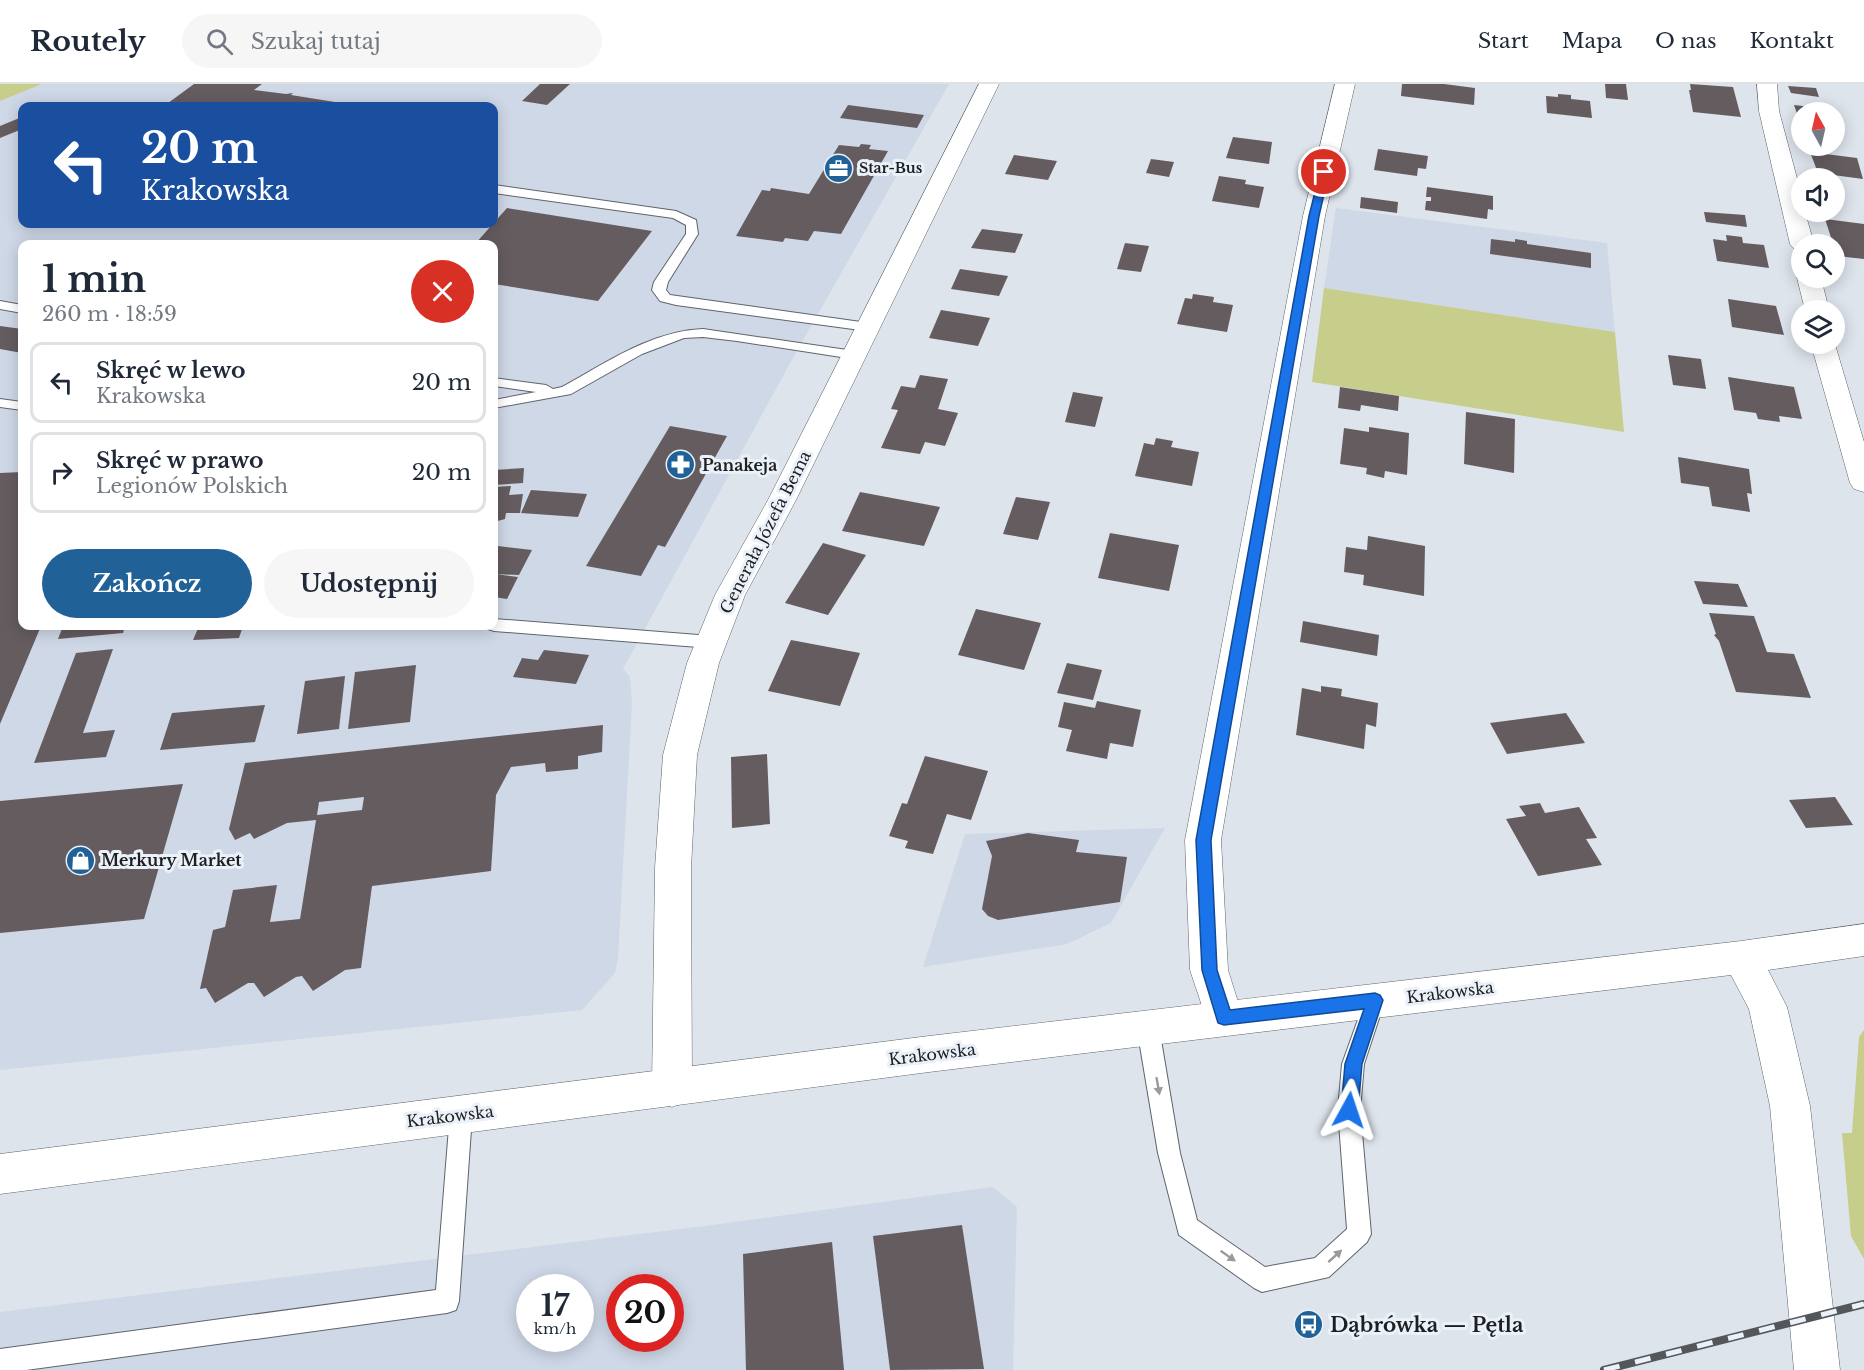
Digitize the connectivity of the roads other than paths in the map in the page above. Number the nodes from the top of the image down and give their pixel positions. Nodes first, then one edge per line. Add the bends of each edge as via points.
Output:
1 (989, 84) edge
2 (1345, 84) edge
3 (1767, 84) edge
4 (498, 190) edge
5 (1800, 234) edge
6 (0, 305) edge
7 (18, 308) edge
8 (868, 327) junction
9 (1827, 354) edge
10 (854, 355) junction
11 (498, 382) edge
12 (566, 391) junction
13 (0, 403) edge
14 (498, 403) edge
15 (18, 405) edge
16 (1864, 483) edge
17 (498, 625) edge
18 (711, 642) junction
19 (1864, 940) edge
20 (1741, 957) junction
21 (1375, 1000) junction
22 (1224, 1018) junction
23 (1148, 1028) junction
24 (672, 1088) junction
25 (461, 1115) junction
26 (0, 1174) edge
27 (0, 1361) edge
28 (1817, 1370) edge

1 - 8 street, Generała Józefa Bema
2 - 22 street via 1314,216 1203,840 1209,970
3 - 5 street via 1769,111
4 - 8 lane via 687,219 692,223 692,234 661,282 659,290 665,298
6 - 7 lane
8 - 10 street, Generała Józefa Bema
9 - 16 street
10 - 12 lane via 737,337 682,334 636,351
10 - 18 street, Generała Józefa Bema via 730,595
11 - 12 lane
12 - 14 lane
13 - 15 lane
17 - 18 lane
18 - 24 street, Generała Józefa Bema via 680,755 673,868
19 - 20 street, Krakowska
20 - 21 street, Krakowska
20 - 28 street via 1768,1007 1790,1106
21 - 22 street, Krakowska
23 -> 21 lane via 1187,1227 1262,1280 1321,1269 1359,1234 1349,1110 1353,1064
22 - 23 street, Krakowska
23 - 24 street, Krakowska
24 - 25 street, Krakowska
25 - 26 street, Krakowska
25 - 27 lane via 447,1301

